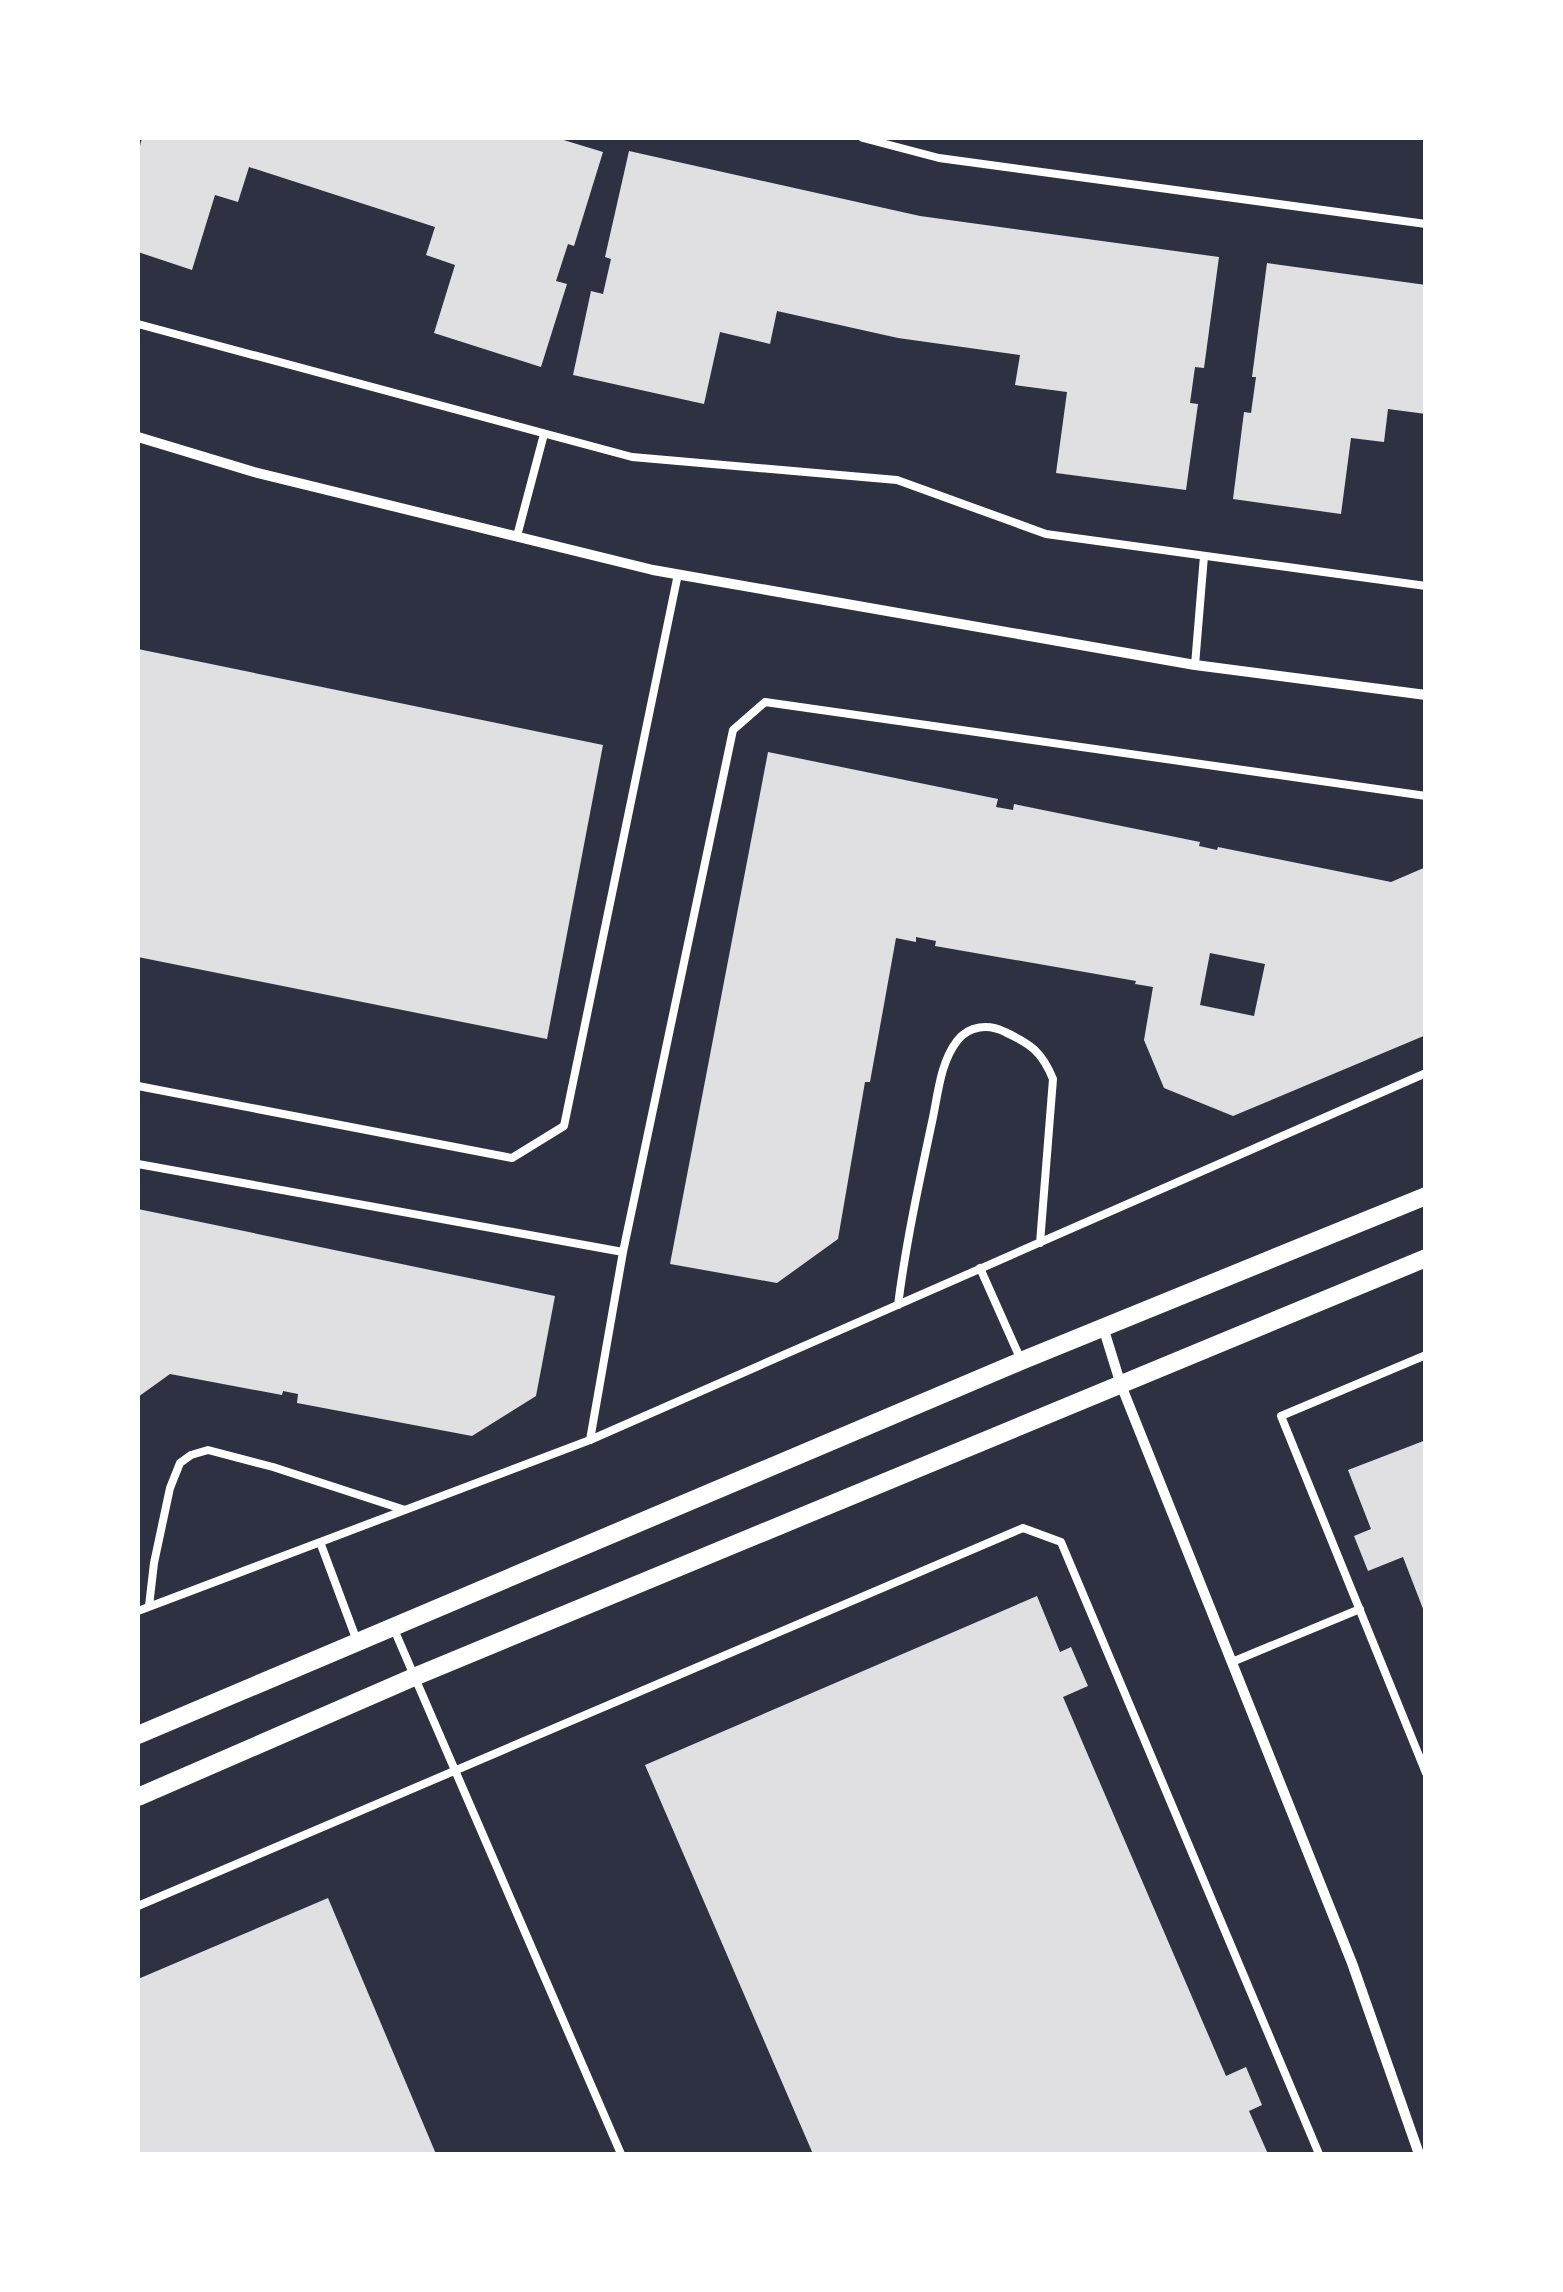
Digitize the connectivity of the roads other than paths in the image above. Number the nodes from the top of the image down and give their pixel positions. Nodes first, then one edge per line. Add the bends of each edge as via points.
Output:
1 (862, 138) edge
2 (1426, 224) edge
3 (138, 324) edge
4 (544, 434) junction
5 (138, 437) edge
6 (517, 536) junction
7 (1204, 556) junction
8 (678, 574) junction
9 (1426, 586) edge
10 (1195, 665) junction
11 (1426, 695) edge
12 (1426, 796) edge
13 (1426, 1073) edge
14 (138, 1086) edge
15 (138, 1164) edge
16 (1426, 1196) edge
17 (1040, 1243) junction
18 (623, 1252) junction
19 (1426, 1258) edge
20 (980, 1268) junction
21 (898, 1305) junction
22 (1103, 1328) junction
23 (1426, 1355) edge
24 (1021, 1362) junction
25 (1121, 1385) junction
26 (590, 1440) junction
27 (405, 1510) junction
28 (320, 1542) junction
29 (150, 1606) junction
30 (1360, 1609) junction
31 (138, 1610) edge
32 (393, 1627) junction
33 (358, 1642) junction
34 (1232, 1662) junction
35 (414, 1677) junction
36 (138, 1735) edge
37 (455, 1772) junction
38 (1426, 1773) edge
39 (138, 1797) edge
40 (138, 1906) edge
41 (621, 2154) edge
42 (1319, 2154) edge
43 (1419, 2154) edge

1 - 2 lane via 938,158
3 - 4 lane
4 - 6 lane
4 - 7 lane via 632,457 897,480 1046,534
5 - 6 street
6 - 8 street
7 - 9 lane
7 - 10 lane
8 - 10 street
8 - 14 lane via 564,1126 512,1158
10 - 11 street
12 - 18 lane via 765,702 733,730
13 - 17 lane
15 - 18 lane
16 - 22 street
17 - 20 lane
17 - 21 lane via 1053,1079 1045,1059 1022,1040 995,1026 973,1028 957,1040 943,1068
18 - 26 lane
19 - 25 street
20 - 21 lane
20 - 24 lane
21 - 26 lane
22 - 24 street
22 - 25 street
23 - 30 lane via 1281,1416
24 - 32 street
25 - 34 street
25 - 35 street
26 - 27 lane
27 - 28 lane
27 - 29 lane via 224,1454 191,1454 170,1488
28 - 29 lane
28 - 33 lane
29 - 31 lane
30 - 34 lane
30 - 38 lane
32 - 33 street
32 - 35 lane
33 - 36 street
34 - 43 street via 1352,1963
35 - 37 lane
35 - 39 street
37 - 40 lane
37 - 41 lane
37 - 42 lane via 1023,1528 1061,1542

